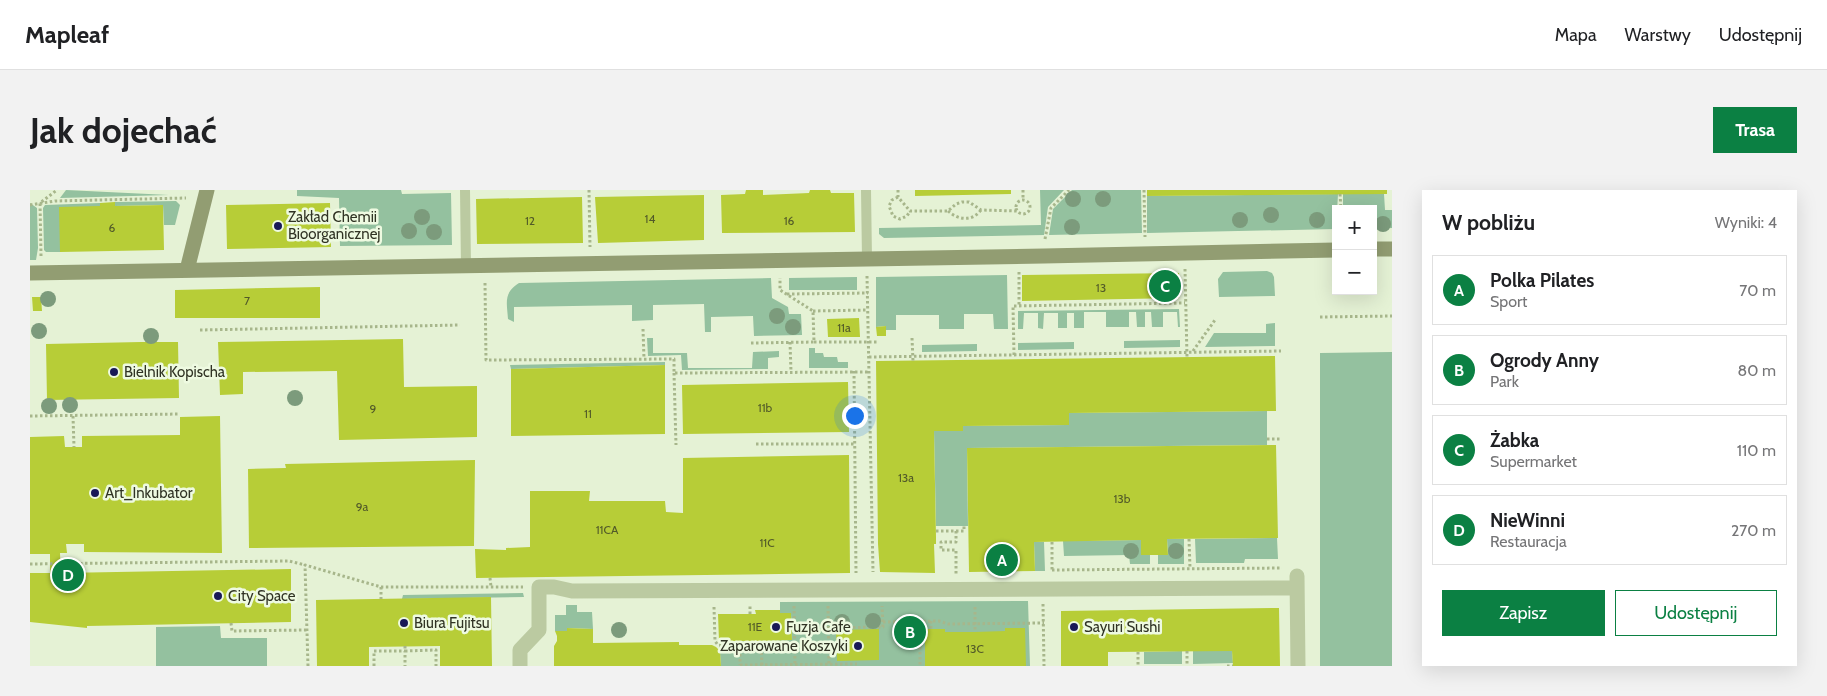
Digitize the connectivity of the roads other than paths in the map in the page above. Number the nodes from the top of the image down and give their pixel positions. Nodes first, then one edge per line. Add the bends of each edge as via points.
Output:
1 (207, 190) edge
2 (465, 190) edge
3 (866, 190) edge
4 (1377, 249) edge
5 (1392, 249) edge
6 (1332, 250) edge
7 (867, 259) junction
8 (466, 266) junction
9 (187, 270) junction
10 (30, 273) edge
11 (520, 666) edge
12 (1298, 666) edge

1 - 9 street
2 - 8 lane
3 - 7 lane
4 - 5 street
6 - 7 street
7 - 8 street
8 - 9 street
9 - 10 street
11 - 12 street via 520,650 539,630 539,587 572,591 1048,590 1190,589 1297,582

